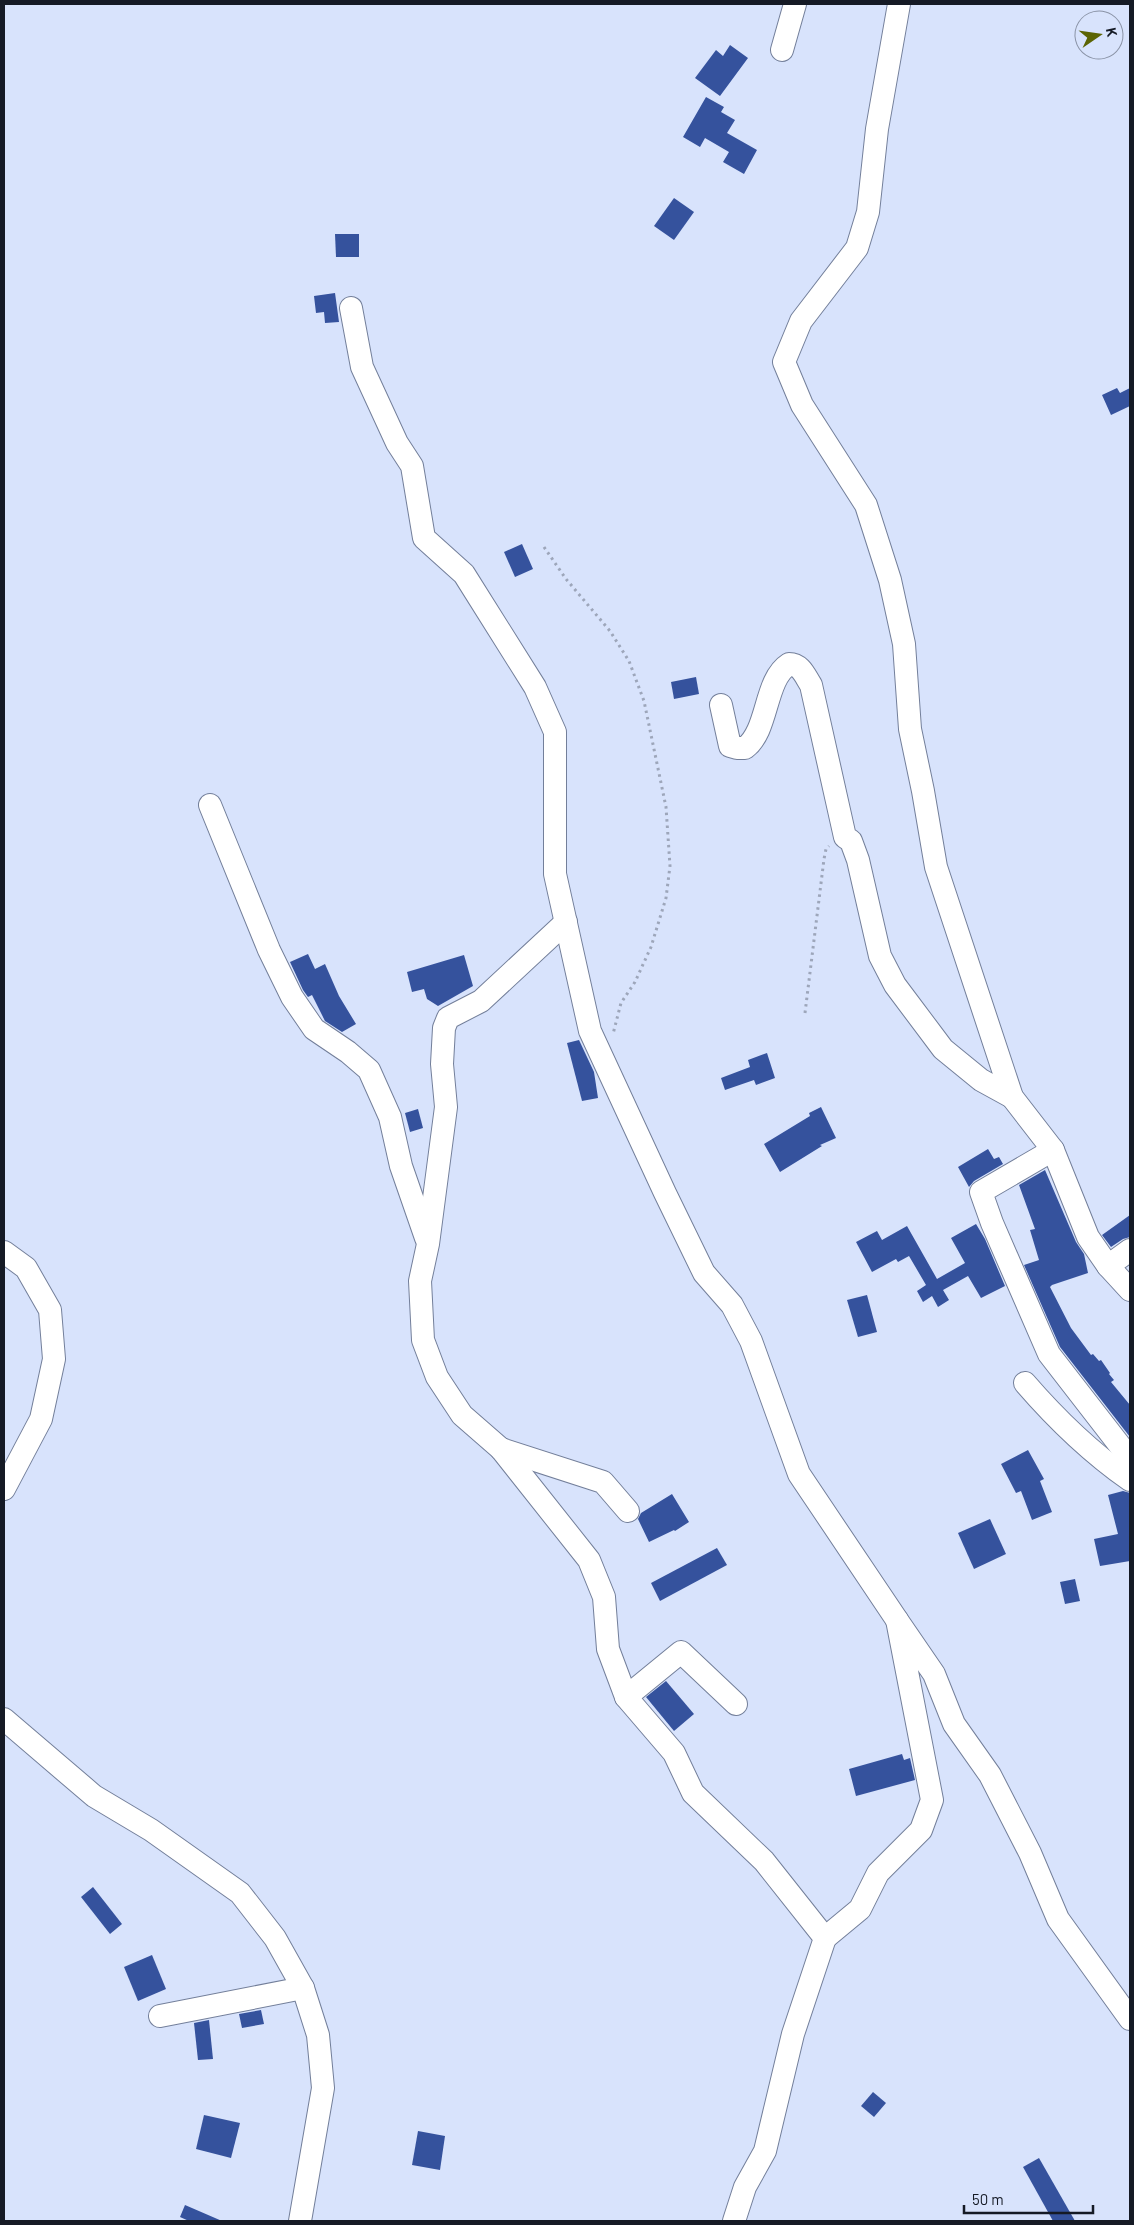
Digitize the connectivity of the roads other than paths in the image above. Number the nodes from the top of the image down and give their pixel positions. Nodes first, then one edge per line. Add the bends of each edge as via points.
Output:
1 (795, 4) edge
2 (899, 4) edge
3 (782, 50) dead end
4 (351, 308) dead end
5 (721, 705) dead end
6 (210, 805) dead end
7 (566, 922) junction
8 (1012, 1097) junction
9 (1053, 1150) junction
10 (428, 1244) junction
11 (1130, 1250) edge
12 (4, 1252) edge
13 (1108, 1266) junction
14 (1130, 1290) edge
15 (1025, 1383) dead end
16 (501, 1449) junction
17 (1130, 1456) edge
18 (1130, 1480) edge
19 (4, 1489) edge
20 (628, 1511) dead end
21 (898, 1620) junction
22 (626, 1697) junction
23 (736, 1704) dead end
24 (4, 1719) edge
25 (826, 1938) junction
26 (303, 1988) junction
27 (160, 2016) dead end
28 (1130, 2018) edge
29 (300, 2221) edge
30 (734, 2221) edge

1 - 3 street
2 - 8 street via 877,129 868,212 857,248 801,321 784,362 802,405 866,505 890,580 904,644 910,729 936,867
4 - 7 street via 362,367 397,443 412,466 424,538 464,574 536,687 555,732 555,874
5 - 8 street via 730,746 745,748 758,728 780,671 790,664 800,667 811,685 845,837 851,840 858,860 880,956 895,985 943,1048 981,1080
6 - 10 street via 269,950 292,997 314,1029 369,1070 390,1117 401,1166
7 - 10 street via 481,1001 448,1018 444,1028 442,1064 446,1107
7 - 21 street via 590,1030 665,1193 704,1273 732,1306 751,1341 799,1474
8 - 9 street
9 - 13 street via 1088,1238
9 - 17 street via 981,1192 1049,1354
10 - 16 street via 420,1281 422,1340 437,1377 462,1414
11 - 13 street
12 - 19 street via 26,1268 50,1310 54,1359 41,1419
13 - 14 street
15 - 18 street via 1060,1422
16 - 20 street via 603,1482
16 - 22 street via 589,1560 604,1597 608,1649
21 - 25 street via 932,1800 921,1830 878,1873 860,1909
21 - 28 street via 934,1674 954,1724 990,1775 1030,1853 1058,1919
22 - 23 street via 681,1652
22 - 25 street via 674,1753 694,1793 764,1861
24 - 26 street via 94,1796 151,1830 240,1893 276,1938
25 - 30 street via 793,2034 764,2151 745,2187
26 - 27 street
26 - 29 street via 318,2035 322,2088

